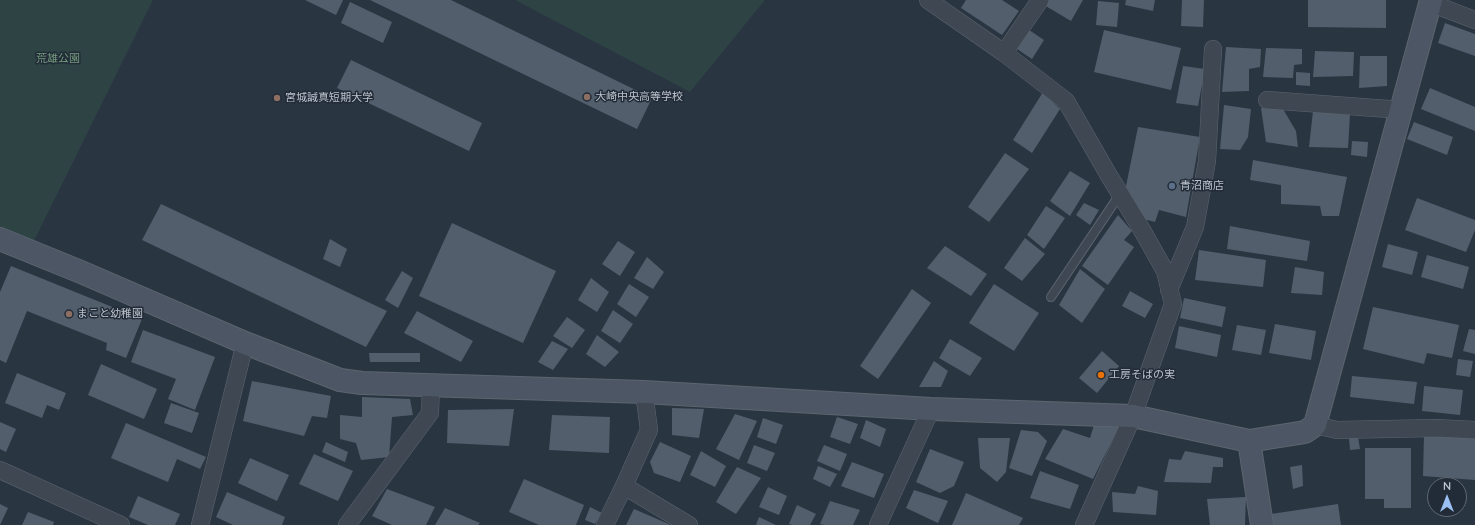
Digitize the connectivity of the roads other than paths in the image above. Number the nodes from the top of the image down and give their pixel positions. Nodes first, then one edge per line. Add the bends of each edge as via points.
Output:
1 (928, 0) edge
2 (1040, 0) edge
3 (1430, 1) edge
4 (1475, 20) edge
5 (1213, 49) dead end
6 (1004, 53) junction
7 (1268, 100) dead end
8 (1402, 110) junction
9 (1120, 194) junction
10 (0, 239) edge
11 (1170, 290) junction
12 (1051, 297) dead end
13 (245, 343) junction
14 (431, 385) junction
15 (644, 392) junction
16 (931, 409) junction
17 (1133, 416) junction
18 (1315, 425) junction
19 (1475, 430) edge
20 (1249, 441) junction
21 (0, 470) edge
22 (624, 486) junction
23 (121, 525) edge
24 (200, 525) edge
25 (347, 525) edge
26 (605, 525) edge
27 (689, 525) edge
28 (878, 525) edge
29 (1084, 525) edge
30 (1262, 525) edge

1 - 6 street
2 - 6 street
3 - 4 street
3 - 8 street
5 - 11 street via 1207,162 1194,228
6 - 9 street via 1066,101
7 - 8 street
8 - 18 street
9 - 11 street via 1165,271
9 - 12 lane
10 - 13 street
11 - 17 street via 1173,304
13 - 14 street via 340,380
13 - 24 street
14 - 15 street
14 - 25 street via 430,413
15 - 16 street
15 - 22 street via 649,430
16 - 17 street
16 - 28 street
17 - 20 street
17 - 29 street
18 - 19 street via 1337,430
18 - 20 street via 1305,432
20 - 30 street
21 - 23 street
22 - 26 street
22 - 27 street

